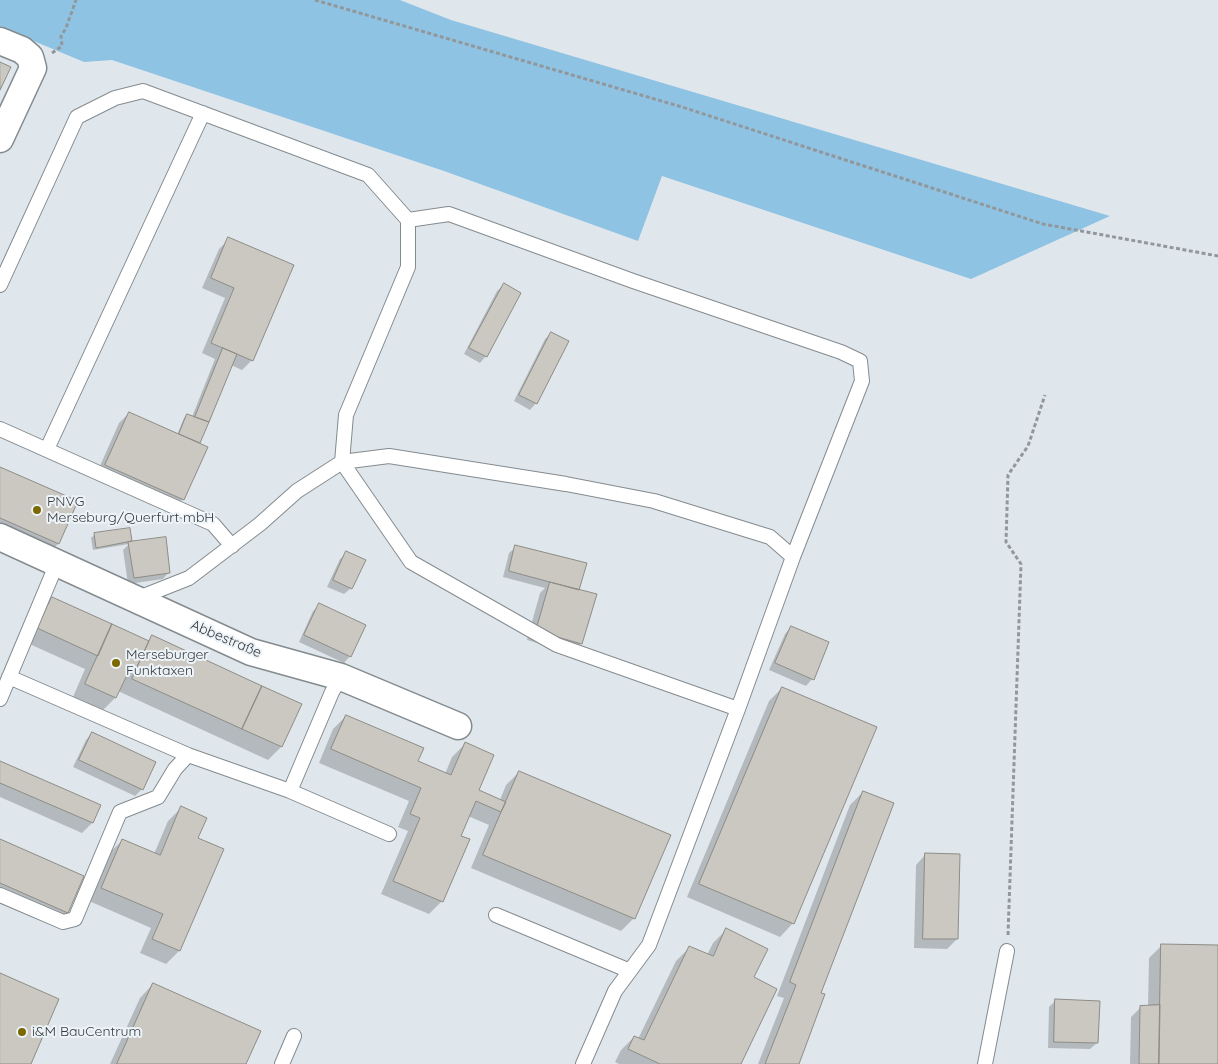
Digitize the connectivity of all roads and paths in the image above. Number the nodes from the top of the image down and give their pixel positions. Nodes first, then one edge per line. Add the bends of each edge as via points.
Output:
1 (76, 0) edge
2 (315, 0) edge
3 (0, 41) edge
4 (31, 62) junction
5 (203, 113) junction
6 (0, 139) edge
7 (408, 220) junction
8 (1218, 256) edge
9 (0, 285) edge
10 (1046, 395) dead end
11 (0, 429) edge
12 (46, 449) junction
13 (342, 462) junction
14 (0, 537) edge
15 (232, 546) junction
16 (793, 557) junction
17 (57, 563) junction
18 (136, 600) junction
19 (341, 677) junction
20 (9, 678) junction
21 (0, 699) edge
22 (738, 709) junction
23 (458, 726) dead end
24 (188, 755) junction
25 (290, 791) junction
26 (389, 834) dead end
27 (0, 895) edge
28 (496, 915) dead end
29 (1007, 951) joint
30 (630, 970) junction
31 (294, 1036) dead end
32 (282, 1064) edge
33 (583, 1064) edge
34 (985, 1064) edge

1 - 4 path via 61,36 62,46 56,52
2 - 8 path via 682,107 1043,224
3 - 4 street via 22,50
4 - 6 street via 32,68
5 - 7 lane via 368,175
5 - 9 lane via 143,91 115,98 77,117
5 - 12 lane
7 - 13 lane via 408,266 346,415
7 - 16 lane via 449,214 860,361 862,381
10 - 29 path via 1028,446 1008,475 1006,542 1020,564
11 - 12 lane
12 - 15 lane via 213,524
13 - 15 lane via 297,491
13 - 16 lane via 389,456 654,501 770,537
13 - 22 lane via 411,562 557,645
14 - 17 street, Abbestraße
15 - 18 lane via 190,578
16 - 22 lane
17 - 18 street, Abbestraße
17 - 20 lane
18 - 19 street, Abbestraße via 251,652
19 - 23 street, Abbestraße
19 - 25 lane
20 - 21 lane
20 - 24 lane
22 - 30 lane via 649,945
24 - 25 lane
24 - 27 lane via 158,797 120,812 75,919 63,922
25 - 26 lane
28 - 30 lane
29 - 34 lane
30 - 33 lane via 615,991
31 - 32 lane

